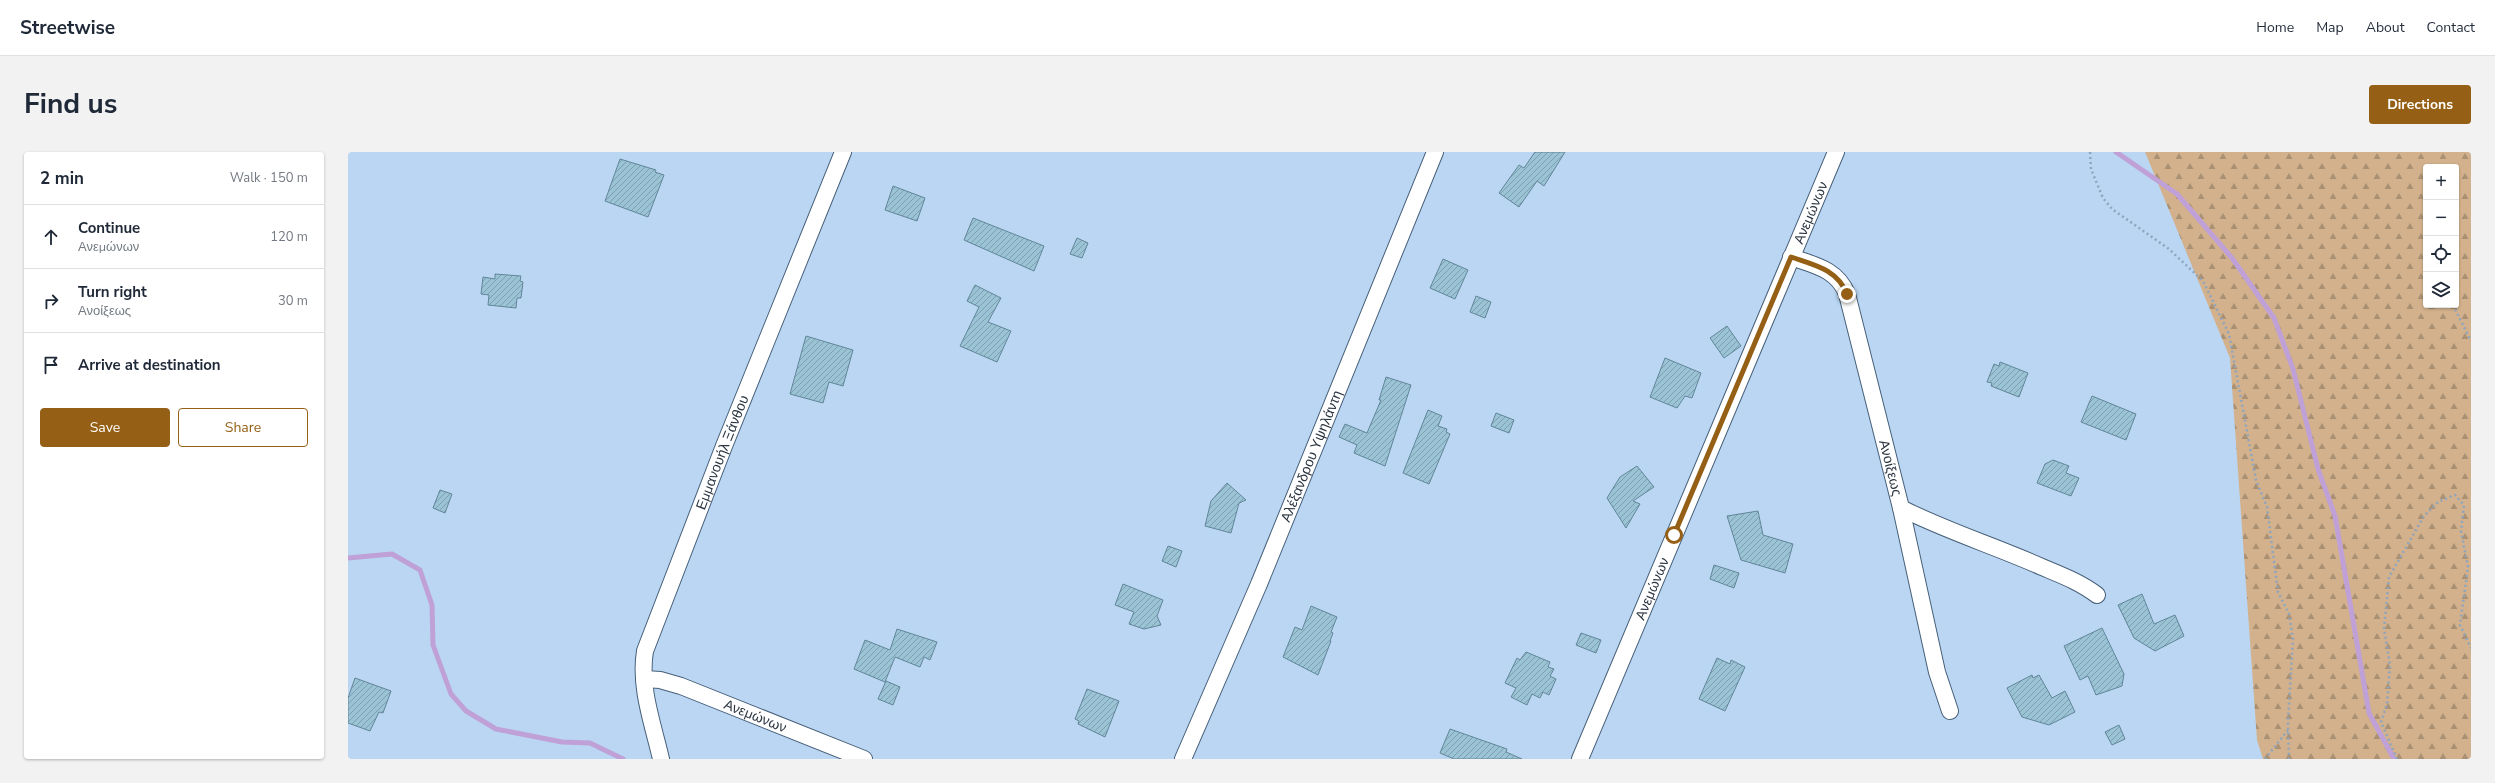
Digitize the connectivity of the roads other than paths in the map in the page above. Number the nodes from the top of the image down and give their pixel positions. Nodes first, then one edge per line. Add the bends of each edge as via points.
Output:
1 (843, 152) edge
2 (1435, 152) edge
3 (1836, 152) edge
4 (1791, 257) junction
5 (1901, 508) junction
6 (2097, 595) dead end
7 (644, 679) junction
8 (1950, 711) dead end
9 (662, 759) edge
10 (864, 759) edge
11 (1183, 759) edge
12 (1580, 759) edge

1 - 7 street, Εμμανουήλ Ξάνθου via 648,642 644,660
2 - 11 street, Αλέξανδρου Υψηλάντη via 1259,584
3 - 4 street, Ανεμώνων
4 - 5 street, Ανοίξεως via 1833,273 1844,287
4 - 12 street, Ανεμώνων
5 - 6 street via 1932,524 2013,554 2078,582
5 - 8 street, Ανοίξεως via 1937,672
7 - 9 street, Εμμανουήλ Ξάνθου
7 - 10 street, Ανεμώνων via 660,680 680,686

